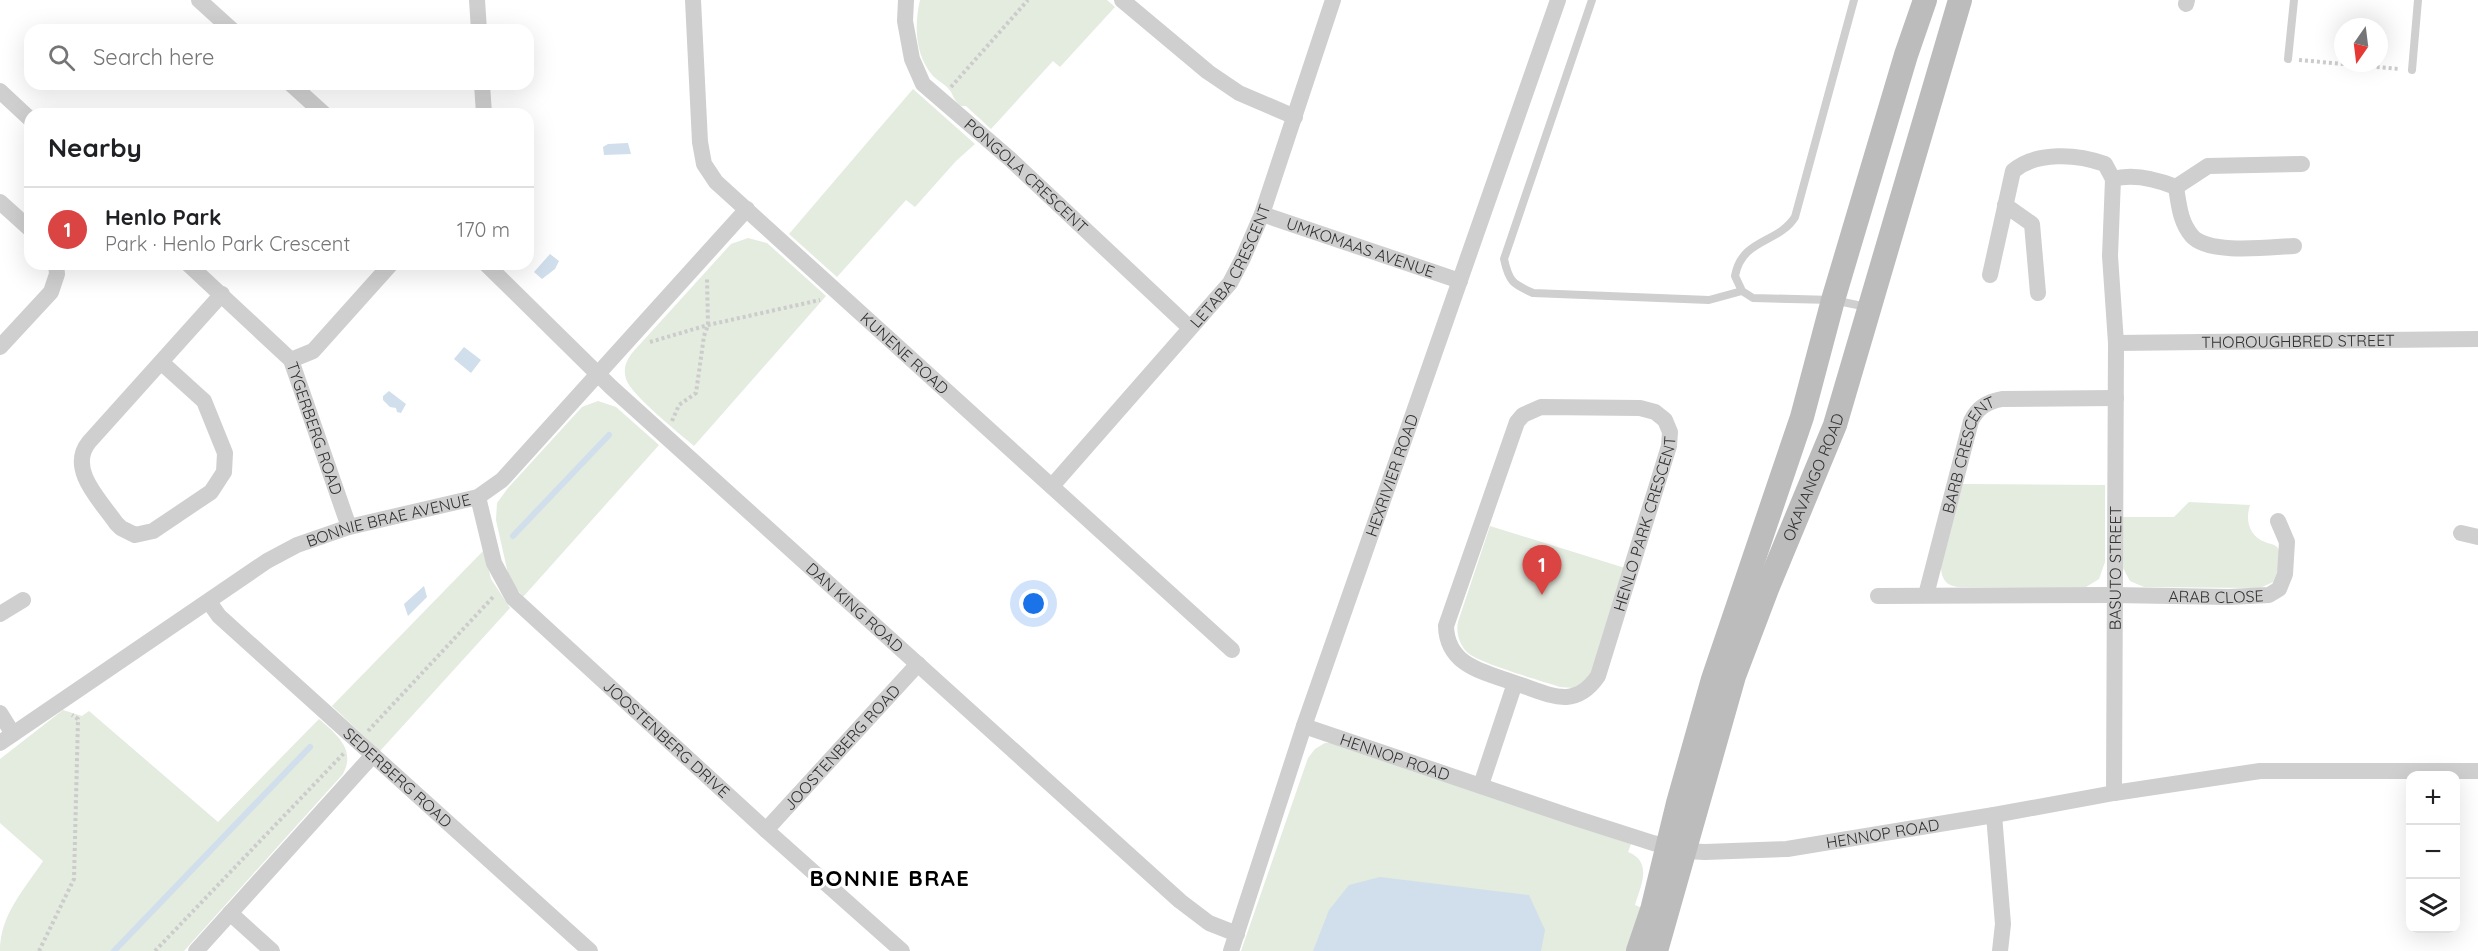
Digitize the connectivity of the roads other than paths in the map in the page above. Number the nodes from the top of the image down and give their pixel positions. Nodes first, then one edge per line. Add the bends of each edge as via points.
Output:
1 (199, 0) edge
2 (477, 0) edge
3 (693, 0) edge
4 (906, 0) edge
5 (1122, 0) edge
6 (1333, 0) edge
7 (1558, 0) edge
8 (1592, 0) edge
9 (1854, 0) edge
10 (1925, 0) edge
11 (1960, 0) edge
12 (2294, 0) edge
13 (2418, 0) edge
14 (225, 24) edge
15 (479, 24) edge
16 (2288, 59) road end
17 (2412, 70) road end
18 (298, 90) edge
19 (482, 90) edge
20 (1, 94) edge
21 (317, 108) edge
22 (484, 108) edge
23 (24, 114) edge
24 (1294, 117) junction
25 (2302, 164) dead end
26 (2113, 178) junction
27 (2176, 188) junction
28 (0, 202) edge
29 (2006, 205) junction
30 (747, 209) junction
31 (1262, 214) junction
32 (24, 224) edge
33 (2294, 246) dead end
34 (57, 270) edge
35 (195, 270) edge
36 (386, 270) edge
37 (492, 270) edge
38 (1990, 275) dead end
39 (1460, 281) junction
40 (1742, 291) junction
41 (2038, 293) dead end
42 (222, 294) junction
43 (1833, 300) junction
44 (1869, 307) junction
45 (1190, 328) junction
46 (2478, 339) edge
47 (2116, 343) junction
48 (0, 347) edge
49 (291, 360) junction
50 (161, 362) junction
51 (598, 374) junction
52 (2116, 398) junction
53 (1052, 486) junction
54 (478, 497) junction
55 (2278, 521) dead end
56 (350, 527) junction
57 (2461, 533) dead end
58 (2478, 537) edge
59 (1926, 595) junction
60 (2114, 595) junction
61 (1878, 596) dead end
62 (23, 600) dead end
63 (209, 602) junction
64 (0, 614) edge
65 (1232, 650) dead end
66 (918, 664) junction
67 (1515, 683) junction
68 (0, 713) edge
69 (1304, 726) junction
70 (6, 739) edge
71 (373, 754) junction
72 (2478, 771) edge
73 (1481, 785) junction
74 (2114, 792) junction
75 (1994, 815) junction
76 (766, 830) junction
77 (1676, 848) junction
78 (230, 913) junction
79 (1237, 934) junction
80 (196, 951) edge
81 (272, 951) edge
82 (590, 951) edge
83 (902, 951) edge
84 (1231, 951) edge
85 (1638, 951) edge
86 (1656, 951) edge
87 (2000, 951) edge

1 - 14 street
2 - 15 street
3 - 30 street, KUNENE ROAD via 701,154 716,182
4 - 45 street, PONGOLA CRESCENT via 905,21 912,59 923,84 1010,159
5 - 24 street via 1208,72 1239,93
6 - 24 street, LETABA CRESCENT
7 - 39 street, HEXRIVIER ROAD
8 - 40 lane via 1504,259 1507,273 1514,285 1533,293 1709,300
9 - 40 lane via 1795,217 1787,227 1748,249 1740,260 1735,276
10 - 43 main road, OKAVANGO ROAD
11 - 44 main road, OKAVANGO ROAD
12 - 16 lane
13 - 17 lane
18 - 21 street
19 - 22 street
20 - 23 street
24 - 31 street, LETABA CRESCENT
25 - 27 street via 2208,166
26 - 27 street via 2133,176
26 - 29 street via 2105,164 2075,156 2029,160 2013,171
26 - 47 street, BASUTO STREET via 2110,256
27 - 33 street via 2183,222 2194,238 2237,249
28 - 32 street
29 - 38 street
29 - 41 street via 2032,224
30 - 51 street, BONNIE BRAE AVENUE
30 - 53 street, KUNENE ROAD
31 - 39 street, UMKOMAAS AVENUE
31 - 45 street, LETABA CRESCENT via 1230,283
34 - 48 street via 51,292
35 - 42 street, TYGERBERG ROAD
36 - 49 street via 313,351
37 - 51 street, DAN KING ROAD
39 - 69 street, HEXRIVIER ROAD
40 - 43 lane via 1754,298
42 - 49 street, TYGERBERG ROAD
42 - 50 street
43 - 44 lane
43 - 77 main road, OKAVANGO ROAD via 1802,417 1713,679
44 - 77 main road, OKAVANGO ROAD via 1835,425 1734,676
45 - 53 street, LETABA CRESCENT
46 - 47 street, THOROUGHBRED STREET
47 - 52 street, BASUTO STREET
49 - 56 street, TYGERBERG ROAD
50 - 50 street via 85,447 81,460 85,477 116,523 135,535 153,531 211,492 224,472 225,453 204,401
51 - 54 street, BONNIE BRAE AVENUE via 502,480
51 - 66 street, DAN KING ROAD
52 - 59 street, BARB CRESCENT via 2002,399 1976,411
52 - 60 street, BASUTO STREET
53 - 65 street, KUNENE ROAD
54 - 56 street, BONNIE BRAE AVENUE
54 - 76 street, JOOSTENBERG DRIVE via 494,563 523,608
55 - 60 street, ARAB CLOSE via 2287,542 2286,566 2283,582 2274,592 2229,597
56 - 63 street, BONNIE BRAE AVENUE via 297,545
57 - 58 street
59 - 60 street
59 - 61 street
60 - 74 street, BASUTO STREET
62 - 64 street
63 - 70 street, BONNIE BRAE AVENUE
63 - 71 street, SEDERBERG ROAD via 219,616
66 - 76 street, JOOSTENBERG ROAD
66 - 79 street, DAN KING ROAD via 1180,901 1209,923
67 - 67 street, HENLO PARK CRESCENT via 1571,698 1583,693 1598,676 1669,446 1670,432 1665,420 1655,412 1621,406 1541,407 1517,422 1446,626 1446,638 1457,657 1468,666
67 - 73 street
68 - 70 street
69 - 73 street, HENNOP ROAD
69 - 79 street, HEXRIVIER ROAD
71 - 78 street
71 - 82 street, SEDERBERG ROAD
72 - 74 street, HENNOP ROAD via 2260,771
73 - 77 street, HENNOP ROAD
74 - 75 street, HENNOP ROAD
75 - 77 street, HENNOP ROAD via 1786,849
75 - 87 street via 2003,924
76 - 83 street, JOOSTENBERG DRIVE
77 - 85 main road, OKAVANGO ROAD
77 - 86 main road, OKAVANGO ROAD
78 - 80 street
78 - 81 street
79 - 84 street, HEXRIVIER ROAD

